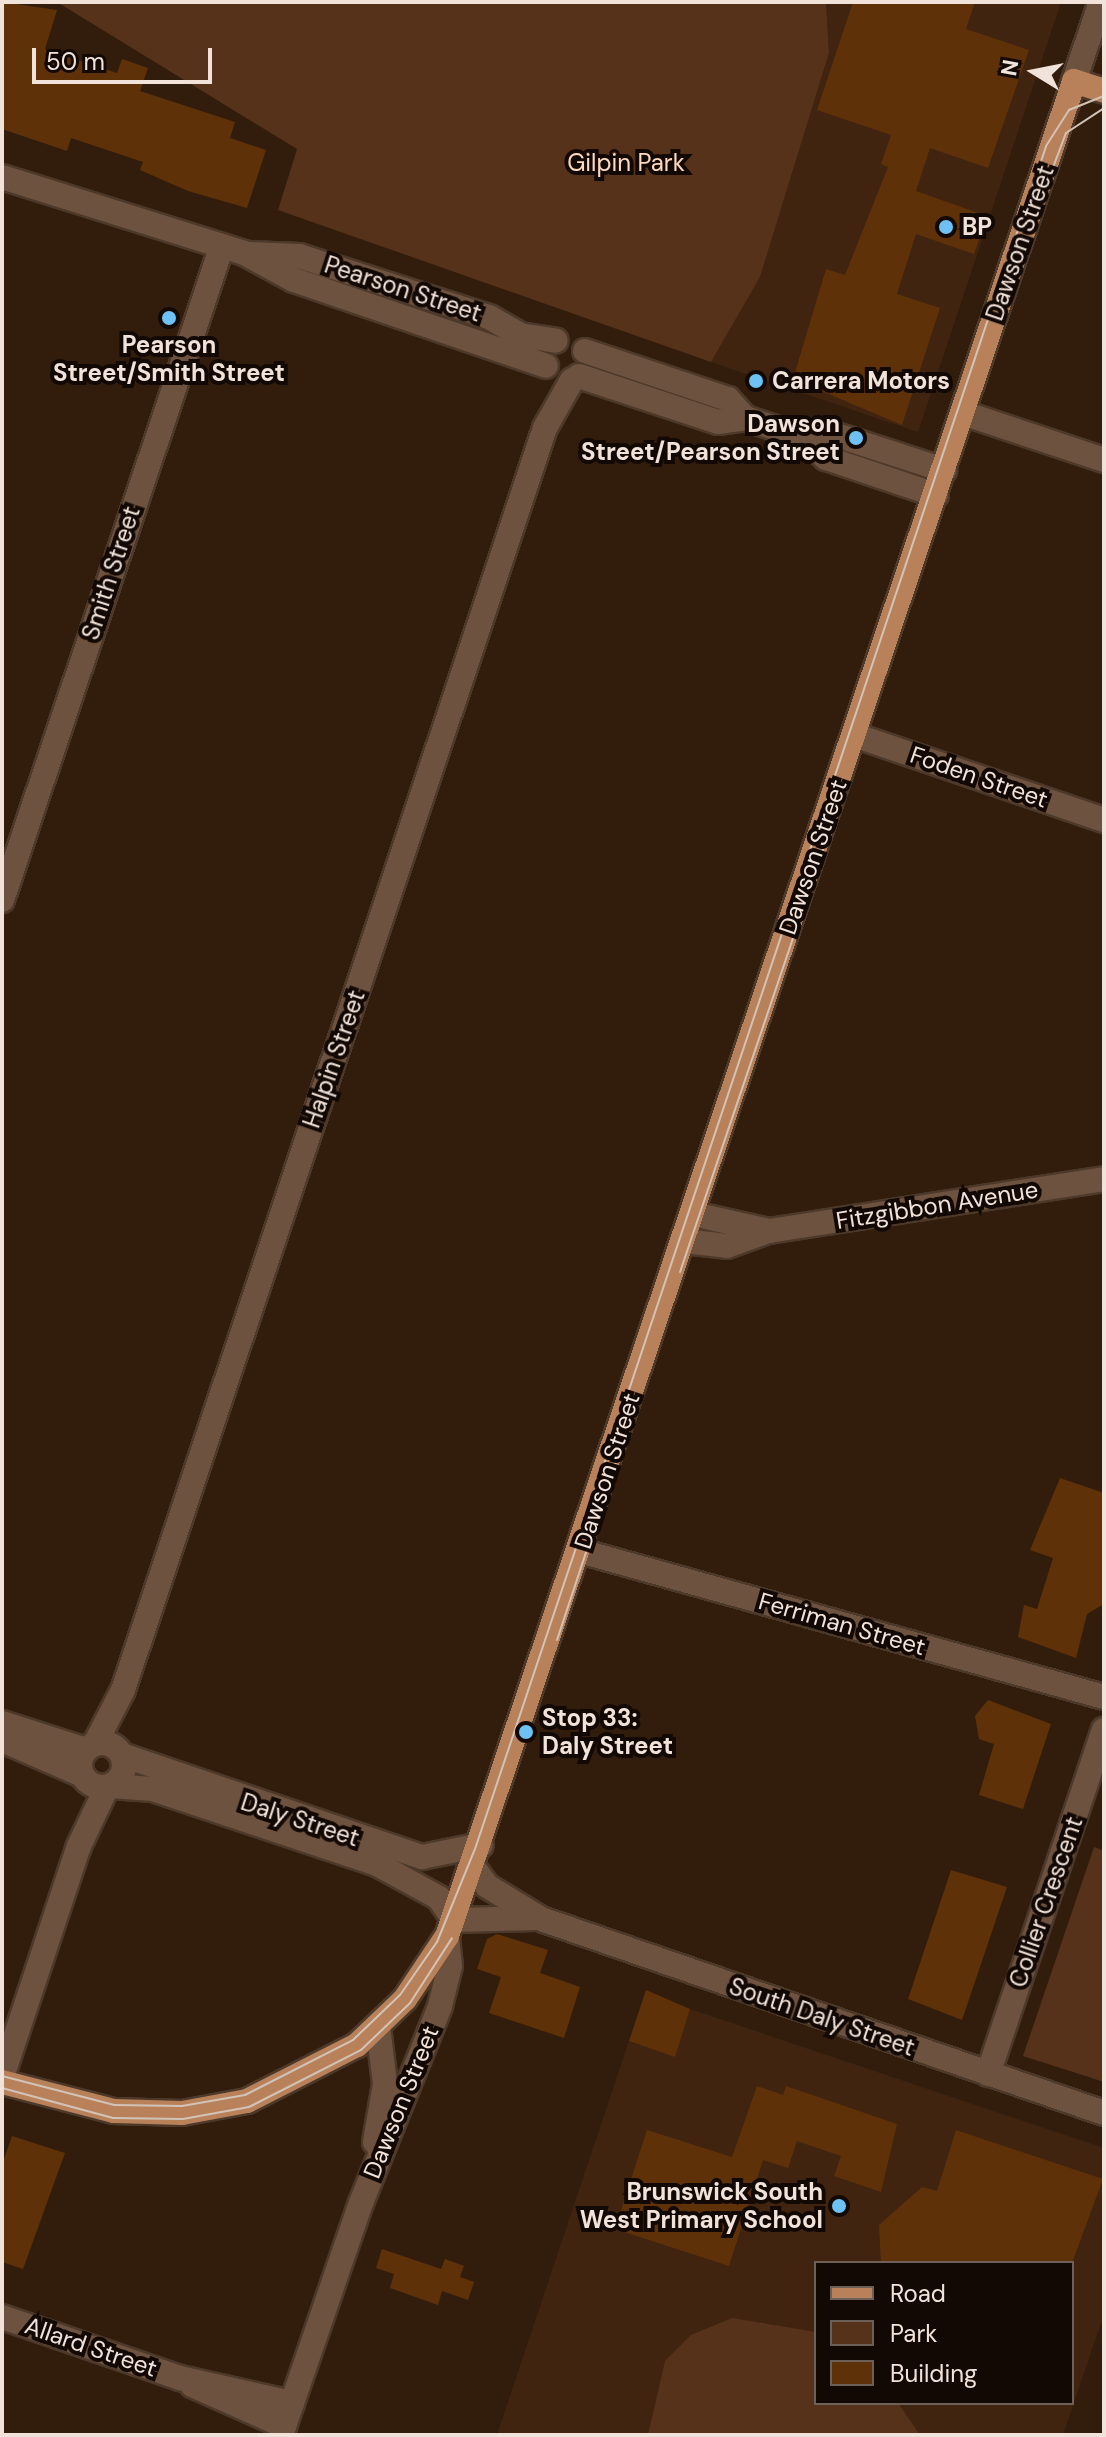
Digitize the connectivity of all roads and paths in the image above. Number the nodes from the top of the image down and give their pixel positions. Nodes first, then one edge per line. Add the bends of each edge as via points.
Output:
1 (1101, 2) edge
2 (1074, 81) junction
3 (1104, 91) edge
4 (2, 177) edge
5 (233, 250) junction
6 (556, 341) junction
7 (585, 351) junction
8 (561, 374) junction
9 (963, 413) junction
10 (745, 418) junction
11 (805, 438) junction
12 (1104, 460) edge
13 (944, 470) junction
14 (936, 495) junction
15 (854, 735) junction
16 (1104, 820) edge
17 (2, 900) edge
18 (1104, 1179) edge
19 (693, 1214) junction
20 (769, 1231) junction
21 (684, 1241) junction
22 (580, 1551) junction
23 (123, 1690) junction
24 (1104, 1697) edge
25 (2, 1723) edge
26 (1104, 1730) edge
27 (2, 1740) edge
28 (91, 1747) junction
29 (121, 1754) junction
30 (97, 1782) junction
31 (477, 1856) junction
32 (541, 1919) junction
33 (450, 1928) junction
34 (378, 2026) junction
35 (988, 2074) junction
36 (2, 2079) edge
37 (1104, 2113) edge
38 (361, 2203) junction
39 (2, 2317) edge
40 (286, 2421) edge

1 - 2 street, Dawson Street
2 - 3 main road
2 - 9 main road, Dawson Street
4 - 5 street, Pearson Street
5 - 6 street, Pearson Street via 299,256
5 - 8 street, Pearson Street via 294,280
5 - 17 street, Smith Street
6 - 7 street, Pearson Street via 576,341
6 - 8 street
7 - 8 street
7 - 10 street, Pearson Street via 728,399
8 - 10 street, Pearson Street via 718,422
8 - 23 street, Halpin Street
9 - 12 street
9 - 13 main road, Dawson Street
10 - 11 street, Pearson Street
11 - 13 street, Pearson Street via 833,434
11 - 14 street, Pearson Street via 826,458
13 - 14 main road, Dawson Street
14 - 15 main road, Dawson Street
15 - 16 street, Foden Street
15 - 19 main road, Dawson Street
18 - 20 street, Fitzgibbon Avenue
19 - 20 street, Fitzgibbon Avenue
19 - 21 main road, Dawson Street
20 - 21 street, Fitzgibbon Avenue via 727,1246
21 - 22 main road, Dawson Street
22 - 24 street, Ferriman Street
22 - 31 main road, Dawson Street
23 - 28 street, Halpin Street
23 - 29 street, Halpin Street
25 - 28 street
26 - 35 street, Collier Crescent
27 - 30 street, Daly Street
28 - 29 street, Daly Street
28 - 30 street, Halpin Street
29 - 30 street, Halpin Street via 122,1777
29 - 31 street, Daly Street via 422,1857
30 - 33 street, Daly Street via 153,1789 377,1864 425,1888
30 - 36 street
31 - 32 street, South Daly Street via 487,1886
31 - 33 main road, Dawson Street
32 - 33 street, South Daly Street
32 - 35 street, South Daly Street
33 - 34 main road
33 - 38 street, Dawson Street via 450,1966 440,2006
34 - 36 main road via 318,2068 215,2110 114,2111
34 - 38 street, Dawson Street via 385,2084
35 - 37 street, South Daly Street
38 - 40 street, Dawson Street
39 - 40 street, Allard Street

